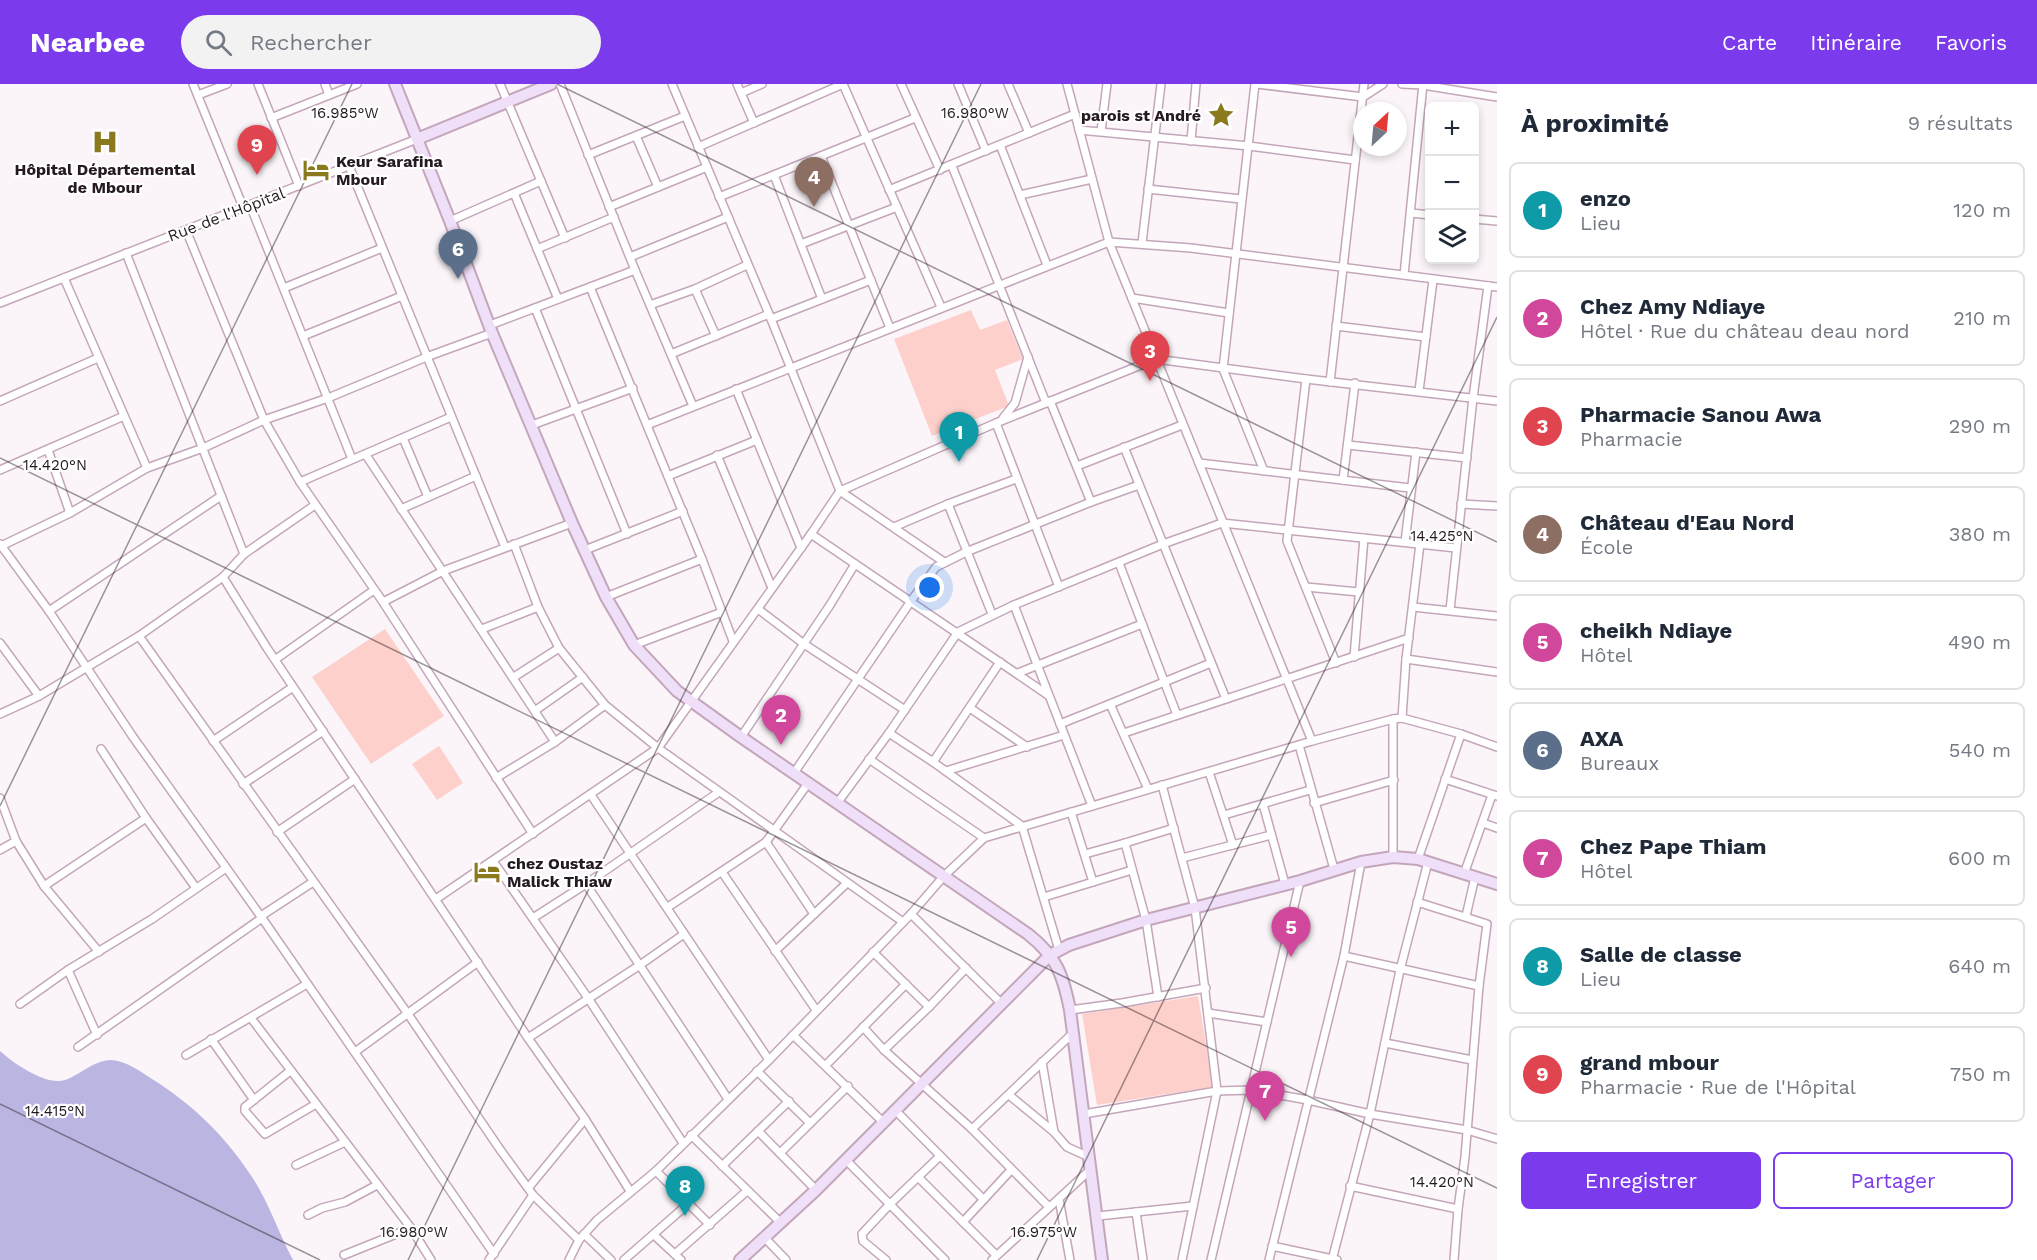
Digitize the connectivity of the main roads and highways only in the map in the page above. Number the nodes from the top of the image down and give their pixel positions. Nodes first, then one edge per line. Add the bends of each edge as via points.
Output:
1 (395, 84) edge
2 (551, 84) edge
3 (417, 139) junction
4 (1497, 884) edge
5 (1054, 952) junction
6 (740, 1260) edge
7 (1102, 1260) edge

1 - 3 main road
2 - 3 main road, Rue de l'Hôpital
3 - 5 main road via 572,523 606,597 634,645 677,691
4 - 5 main road via 1423,860 1393,857 1361,862 1146,920
5 - 6 main road via 816,1190
5 - 7 main road via 1070,1010

